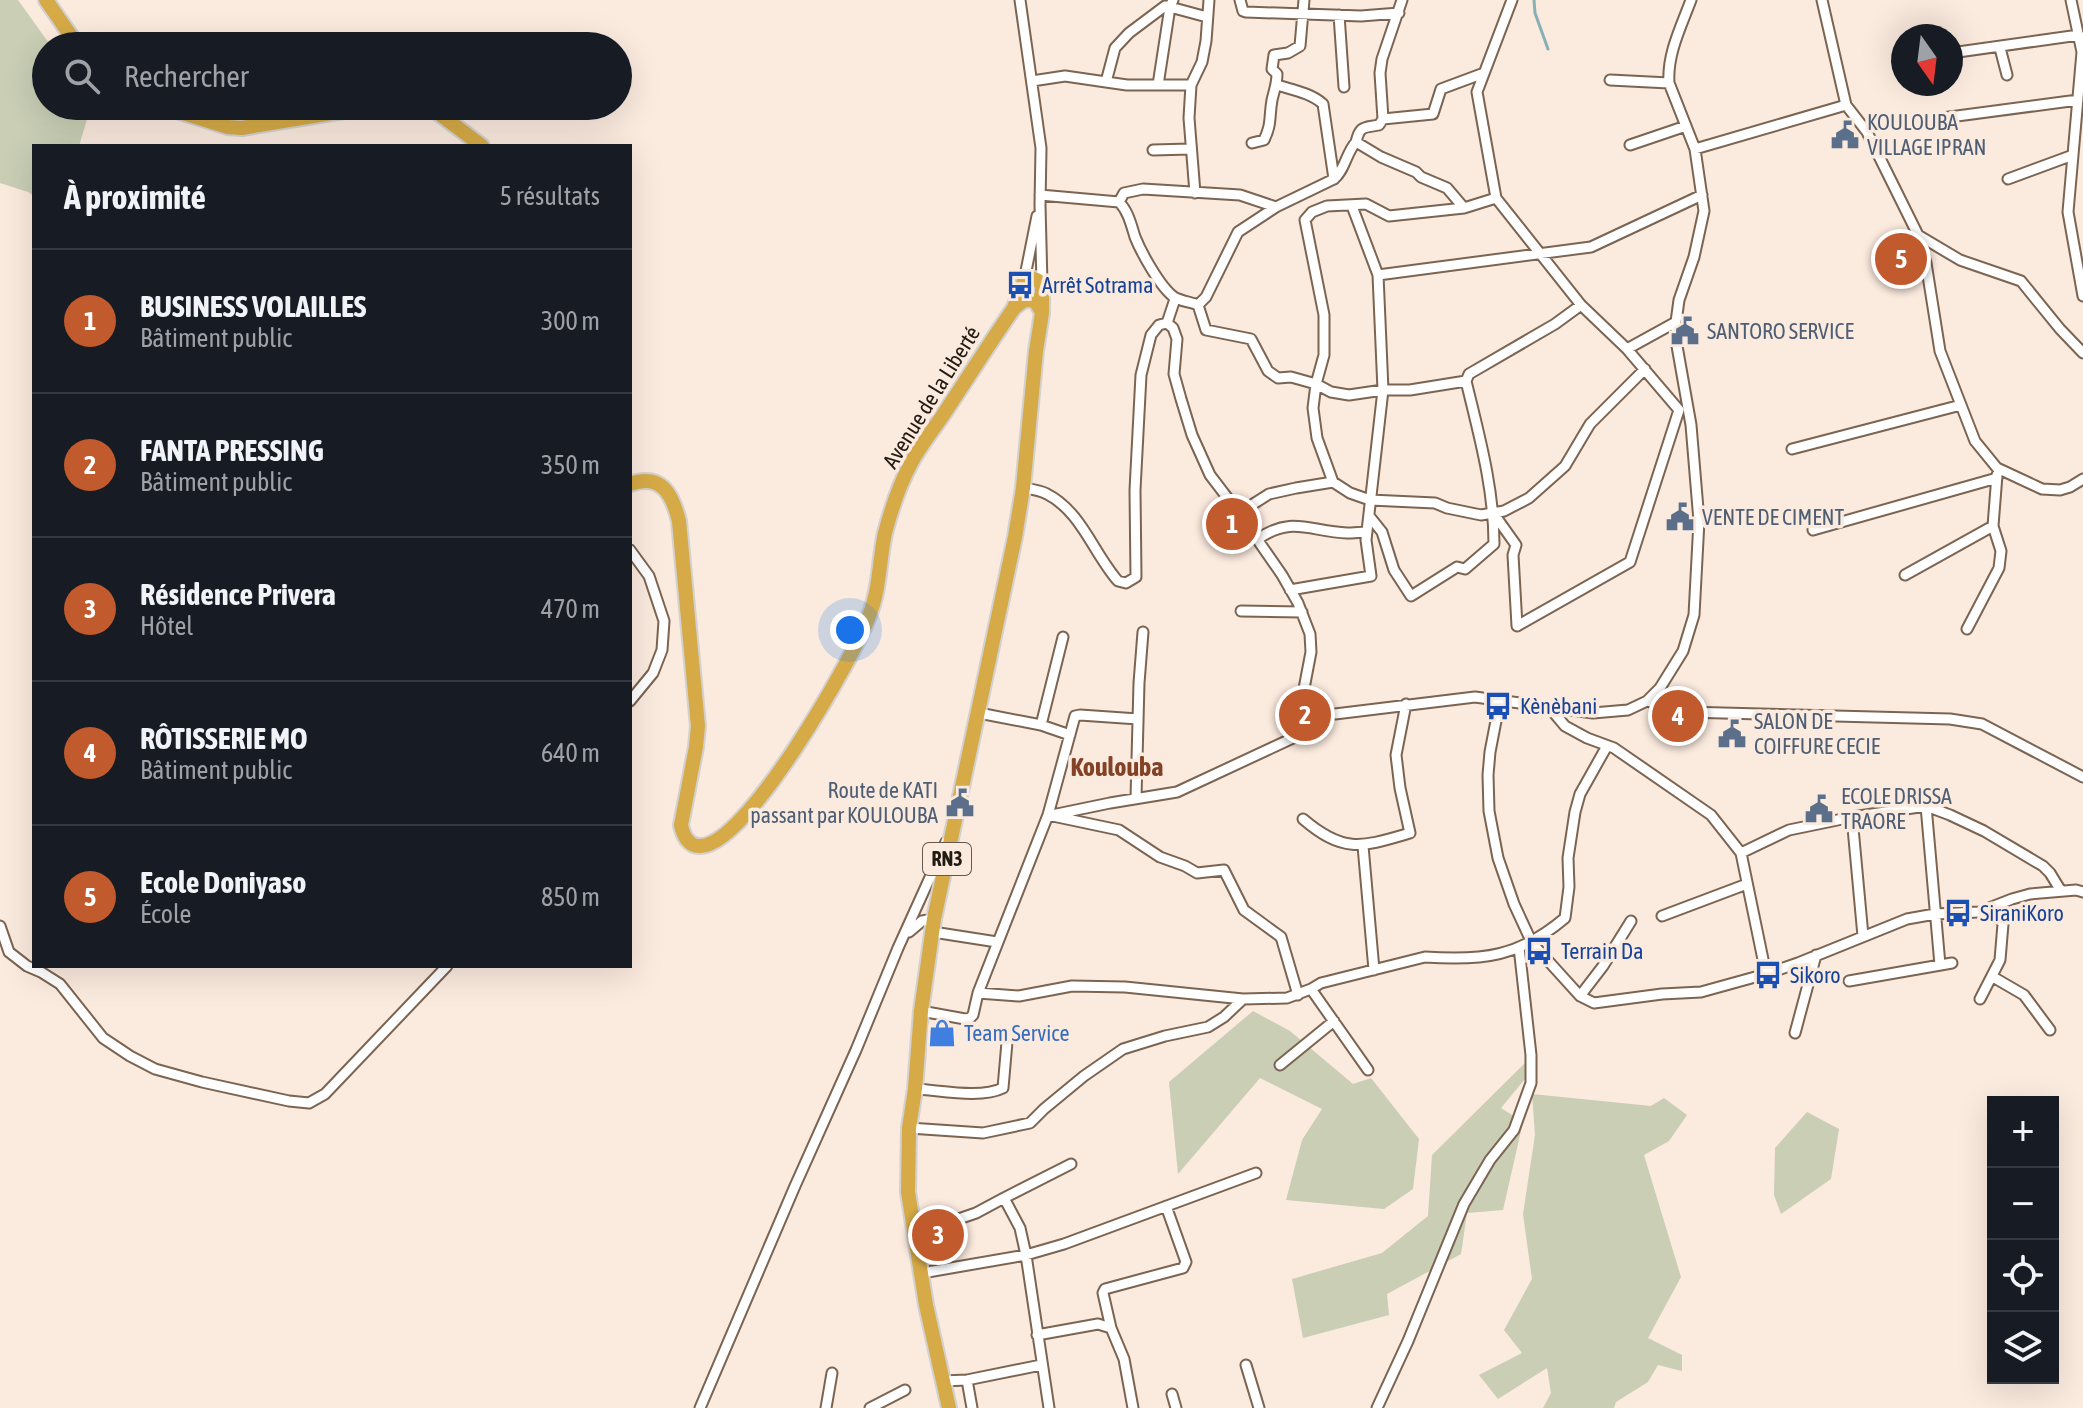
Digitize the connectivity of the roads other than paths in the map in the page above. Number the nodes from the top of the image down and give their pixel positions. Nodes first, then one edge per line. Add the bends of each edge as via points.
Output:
1 (46, 0) edge
2 (1020, 0) edge
3 (1209, 0) edge
4 (1240, 0) edge
5 (1304, 0) edge
6 (1402, 0) edge
7 (1512, 0) edge
8 (1691, 0) edge
9 (1822, 0) edge
10 (2071, 0) edge
11 (1171, 3) edge
12 (1399, 13) junction
13 (1304, 14) junction
14 (1339, 15) junction
15 (1207, 17) junction
16 (68, 32) edge
17 (2079, 35) junction
18 (2000, 48) junction
19 (1963, 52) edge
20 (2083, 52) edge
21 (1484, 73) junction
22 (2007, 75) dead end
23 (1610, 80) dead end
24 (1032, 81) junction
25 (1106, 82) junction
26 (1669, 83) junction
27 (1158, 85) junction
28 (1191, 85) junction
29 (1277, 85) junction
30 (1344, 87) dead end
31 (2078, 100) junction
32 (1846, 105) junction
33 (1942, 118) dead end
34 (1383, 119) junction
35 (206, 120) edge
36 (290, 120) edge
37 (448, 120) edge
38 (1686, 126) junction
39 (1356, 142) junction
40 (1252, 143) dead end
41 (479, 144) edge
42 (1630, 145) dead end
43 (1190, 149) junction
44 (1695, 149) junction
45 (1153, 150) dead end
46 (2073, 155) junction
47 (1334, 179) junction
48 (2008, 179) dead end
49 (1195, 193) junction
50 (1702, 195) junction
51 (1496, 198) junction
52 (1040, 200) junction
53 (1119, 202) junction
54 (1352, 206) junction
55 (1276, 207) junction
56 (1464, 208) junction
57 (1918, 235) junction
58 (2079, 250) edge
59 (1539, 253) junction
60 (1378, 275) junction
61 (1024, 281) junction
62 (1042, 284) junction
63 (2083, 296) edge
64 (1175, 299) junction
65 (1198, 305) junction
66 (1581, 305) junction
67 (1014, 308) junction
68 (1042, 313) junction
69 (1676, 322) junction
70 (1167, 323) junction
71 (1627, 349) junction
72 (2083, 353) edge
73 (1645, 369) junction
74 (1466, 381) junction
75 (1316, 384) junction
76 (1383, 390) junction
77 (1961, 405) junction
78 (1792, 449) dead end
79 (1997, 473) junction
80 (2083, 479) edge
81 (1333, 482) junction
82 (632, 483) edge
83 (1023, 488) junction
84 (1370, 500) junction
85 (1239, 513) junction
86 (1494, 514) junction
87 (1370, 517) junction
88 (1993, 526) junction
89 (1813, 530) dead end
90 (1367, 532) junction
91 (1258, 539) junction
92 (632, 553) edge
93 (1905, 575) dead end
94 (1290, 590) junction
95 (1241, 611) dead end
96 (1302, 612) junction
97 (1967, 629) dead end
98 (1143, 632) dead end
99 (1063, 637) dead end
100 (632, 699) edge
101 (1500, 700) junction
102 (1647, 701) junction
103 (1406, 704) junction
104 (1549, 707) junction
105 (979, 713) junction
106 (1318, 713) junction
107 (1138, 719) junction
108 (1041, 725) junction
109 (1070, 735) junction
110 (1607, 746) junction
111 (2083, 777) edge
112 (1136, 798) junction
113 (1926, 806) junction
114 (1048, 815) junction
115 (1852, 817) junction
116 (1303, 819) dead end
117 (952, 829) junction
118 (1363, 846) junction
119 (1741, 853) junction
120 (1747, 884) junction
121 (2061, 891) junction
122 (2083, 892) edge
123 (1993, 908) junction
124 (1935, 914) junction
125 (1662, 916) dead end
126 (1631, 921) dead end
127 (934, 925) junction
128 (0, 926) edge
129 (1863, 936) junction
130 (997, 942) junction
131 (1532, 943) junction
132 (1519, 947) junction
133 (898, 948) junction
134 (1816, 954) junction
135 (1952, 963) dead end
136 (1940, 965) junction
137 (445, 968) edge
138 (1374, 970) junction
139 (1766, 974) junction
140 (1993, 977) junction
141 (1849, 981) dead end
142 (1311, 989) junction
143 (978, 993) junction
144 (1298, 995) junction
145 (1580, 996) junction
146 (1243, 999) junction
147 (1980, 999) dead end
148 (921, 1011) junction
149 (1334, 1021) junction
150 (2050, 1030) dead end
151 (1795, 1033) dead end
152 (1007, 1042) dead end
153 (1280, 1065) dead end
154 (1368, 1070) dead end
155 (915, 1089) junction
156 (909, 1128) junction
157 (1071, 1164) dead end
158 (1256, 1173) dead end
159 (1004, 1198) junction
160 (1166, 1206) junction
161 (915, 1234) junction
162 (1026, 1255) junction
163 (922, 1273) junction
164 (1111, 1328) junction
165 (1037, 1335) junction
166 (1041, 1365) junction
167 (1246, 1365) dead end
168 (832, 1373) dead end
169 (967, 1380) junction
170 (943, 1381) junction
171 (905, 1390) dead end
172 (1172, 1394) dead end
173 (700, 1408) edge
174 (826, 1408) edge
175 (870, 1408) edge
176 (949, 1408) edge
177 (972, 1408) edge
178 (1049, 1408) edge
179 (1133, 1408) edge
180 (1176, 1408) edge
181 (1259, 1408) edge
182 (1377, 1408) edge

1 - 16 highway
2 - 24 street
3 - 15 street
4 - 13 street via 1246,12
5 - 13 street
6 - 12 street
7 - 21 street
8 - 26 street via 1671,56
9 - 32 street
10 - 17 street
11 - 15 street
11 - 25 street via 1115,48
11 - 27 street
12 - 14 street
12 - 34 street via 1382,59
13 - 14 street
13 - 29 street via 1300,46 1274,55
14 - 30 street
15 - 28 street via 1202,62
17 - 18 street
17 - 20 street
18 - 19 street
18 - 22 street
20 - 31 street
21 - 34 street via 1441,89 1433,114
21 - 51 street via 1477,92
23 - 26 street
24 - 25 street via 1065,76
24 - 52 street via 1041,148
25 - 27 street
26 - 38 street
27 - 28 street
28 - 43 street
29 - 40 street via 1267,136
29 - 47 street via 1323,104
31 - 33 street
31 - 46 street
32 - 44 street
32 - 57 street via 1867,132
34 - 39 street via 1362,128
35 - 36 highway via 242,128
37 - 41 highway
38 - 42 street
38 - 44 street
39 - 47 street
39 - 56 street via 1447,188
43 - 45 street
43 - 49 street
44 - 50 street
46 - 48 street
46 - 58 street via 2068,212
47 - 55 street
49 - 53 street via 1143,189 1124,193
49 - 55 street via 1240,195
50 - 59 street via 1591,247
50 - 69 street via 1701,231
51 - 56 street
51 - 59 street
52 - 53 street
52 - 61 street
52 - 62 street
53 - 64 street via 1138,244
54 - 56 street via 1366,204 1389,216
54 - 60 street
54 - 75 street via 1327,206 1305,220 1324,315 1324,355
55 - 65 street via 1238,232
57 - 72 street via 1960,260 2021,281
57 - 77 street via 1940,351
58 - 63 street
59 - 60 street
59 - 66 street
60 - 76 street
61 - 62 highway
61 - 67 highway
62 - 68 highway, RN3
64 - 65 street
64 - 70 street
65 - 75 street via 1206,330 1251,339 1268,371 1278,378
66 - 71 street
66 - 74 street via 1469,374
67 - 68 highway via 1028,299
67 - 82 highway, Avenue de la Liberté via 910,464 885,535 870,614 841,674 763,793 709,844 692,844 681,825 698,726 679,521 671,497 659,485
68 - 83 highway, RN3
69 - 71 street
69 - 102 street via 1699,521 1694,615 1683,651
70 - 83 street via 1151,335 1141,375 1136,577 1118,581 1060,503 1046,493
70 - 85 street via 1177,339 1174,374 1192,435 1210,475
71 - 73 street
73 - 86 street via 1590,424 1565,466 1529,498
73 - 86 street via 1679,410 1630,562 1517,626 1516,545
74 - 76 street
74 - 86 street
75 - 76 street via 1349,395
75 - 81 street via 1317,438
76 - 84 street
77 - 78 street
77 - 79 street via 1975,441
79 - 80 street via 2042,489 2060,490
79 - 88 street
79 - 89 street
81 - 84 street
81 - 85 street via 1269,494
83 - 105 highway, RN3
84 - 86 street via 1435,503
84 - 87 street
85 - 91 street
86 - 87 street via 1494,544 1465,569 1457,567 1411,596
87 - 90 street
88 - 93 street
88 - 97 street via 2001,551 1999,568
90 - 91 street via 1292,525
90 - 94 street via 1371,576
91 - 94 street
92 - 100 street via 649,576 664,621 662,650 653,673
94 - 96 street
95 - 96 street
96 - 106 street via 1311,652 1302,699
98 - 107 street
99 - 108 street
101 - 103 street via 1475,697
101 - 104 street
101 - 131 street via 1490,752 1489,811 1498,858
102 - 104 street via 1628,710 1593,713
102 - 111 street via 1685,712 1961,720 1982,724
103 - 106 street
103 - 118 street via 1396,755 1410,833
104 - 110 street via 1565,726
105 - 108 street
105 - 117 highway, RN3
106 - 112 street via 1308,731 1177,792
107 - 109 street via 1075,716
107 - 112 street
108 - 109 street
109 - 114 street
110 - 119 street via 1711,815
110 - 131 street via 1575,812 1565,918
112 - 114 street
113 - 115 street
113 - 121 street via 1984,831 2043,866
113 - 124 street
114 - 130 street
114 - 144 street via 1119,830 1197,873 1224,870 1244,910 1281,937
115 - 119 street via 1789,830
115 - 129 street
116 - 118 street via 1336,842
117 - 127 highway, RN3
117 - 133 street
118 - 138 street
119 - 120 street
120 - 125 street
120 - 139 street
121 - 122 street
121 - 123 street via 2021,896
123 - 124 street
123 - 140 street via 2003,924
124 - 129 street
124 - 136 street
126 - 145 street
127 - 130 street
127 - 133 street via 915,925
127 - 148 highway, RN3
128 - 137 street via 9,952 60,984 103,1038 130,1056 167,1072 309,1103 325,1094
129 - 134 street
130 - 143 street
131 - 132 street
131 - 145 street
132 - 138 street via 1494,956 1425,957
132 - 182 street via 1531,1083 1514,1130 1464,1204
133 - 173 street
134 - 139 street
134 - 151 street
135 - 136 street
136 - 141 street
138 - 142 street
139 - 145 street via 1701,992 1594,1003
140 - 147 street
140 - 150 street via 2024,995
142 - 144 street
142 - 149 street
143 - 146 street via 1019,996 1072,986 1125,987
143 - 148 street via 970,1018
144 - 146 street
146 - 156 street via 1208,1027 1123,1049 1030,1123 983,1133
148 - 155 highway, RN3
149 - 153 street
149 - 154 street
152 - 155 street via 1000,1090
155 - 156 highway, RN3
156 - 161 highway, RN3 via 908,1192
157 - 159 street
158 - 160 street
159 - 161 street
159 - 162 street via 1020,1228
160 - 162 street
160 - 164 street via 1186,1266 1105,1289
161 - 163 highway, RN3
162 - 163 street
162 - 165 street
163 - 170 highway, RN3
164 - 165 street via 1098,1324
164 - 179 street via 1124,1359
165 - 166 street
166 - 169 street
166 - 178 street
167 - 181 street
168 - 174 street
169 - 170 street
169 - 177 street
170 - 176 highway, RN3
171 - 175 street
172 - 180 street

